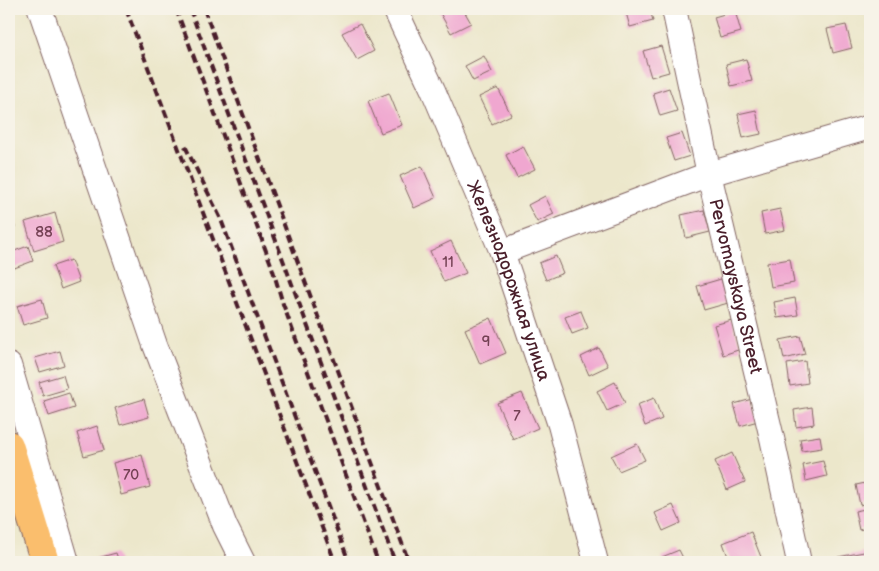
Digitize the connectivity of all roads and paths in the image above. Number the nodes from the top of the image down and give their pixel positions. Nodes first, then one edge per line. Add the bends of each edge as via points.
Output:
1 (40, 9) edge
2 (395, 9) edge
3 (674, 9) edge
4 (870, 127) edge
5 (709, 174) junction
6 (659, 200) dead end
7 (502, 252) junction
8 (9, 365) edge
9 (9, 445) edge
10 (9, 503) edge
11 (27, 562) edge
12 (45, 562) edge
13 (67, 562) edge
14 (243, 562) edge
15 (596, 562) edge
16 (799, 562) edge

1 - 14 street via 155,345 225,526
2 - 7 street, Железнодорожная улица
3 - 5 street, Pervomayskaya Street
4 - 5 street
5 - 6 street via 690,187
5 - 7 street
5 - 16 street, Pervomayskaya Street
7 - 15 street, Железнодорожная улица via 560,425
8 - 13 street
9 - 12 main road
10 - 11 main road

